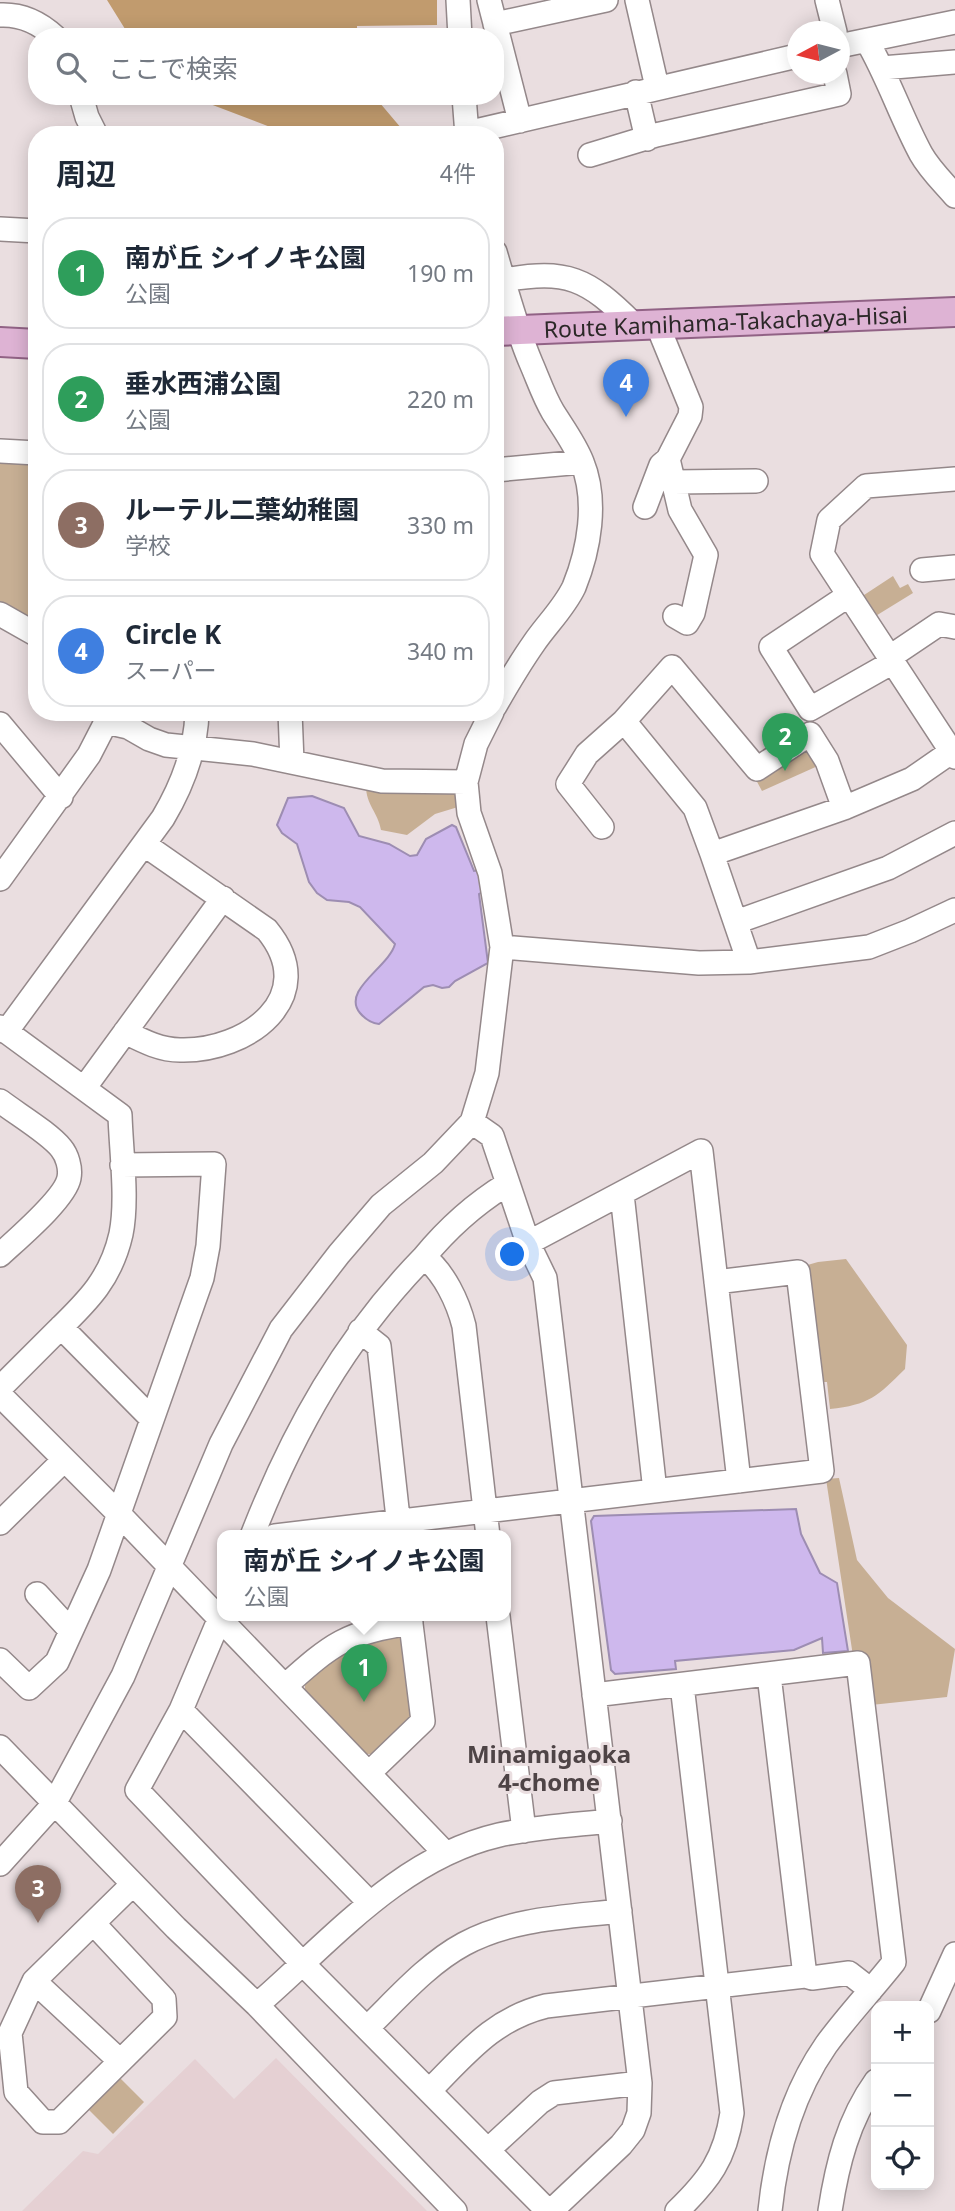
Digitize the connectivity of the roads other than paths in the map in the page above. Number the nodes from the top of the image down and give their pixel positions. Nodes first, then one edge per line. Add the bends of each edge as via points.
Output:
1 (458, 0) edge
2 (489, 0) edge
3 (606, 0) edge
4 (637, 0) edge
5 (827, 0) edge
6 (0, 15) edge
7 (832, 21) edge
8 (955, 22) edge
9 (495, 24) junction
10 (44, 28) edge
11 (460, 28) edge
12 (496, 28) edge
13 (867, 41) junction
14 (850, 44) edge
15 (787, 58) edge
16 (504, 59) edge
17 (955, 62) edge
18 (883, 68) junction
19 (840, 87) edge
20 (647, 90) junction
21 (84, 105) edge
22 (465, 105) edge
23 (520, 121) junction
24 (92, 126) edge
25 (466, 126) edge
26 (500, 126) edge
27 (647, 139) junction
28 (590, 155) dead end
29 (955, 196) edge
30 (0, 229) edge
31 (28, 231) edge
32 (504, 281) edge
33 (504, 293) edge
34 (955, 312) edge
35 (645, 324) junction
36 (507, 330) edge
37 (0, 342) edge
38 (28, 344) edge
39 (0, 451) edge
40 (28, 453) edge
41 (668, 459) junction
42 (582, 463) junction
43 (504, 469) edge
44 (955, 478) edge
45 (756, 481) dead end
46 (674, 482) junction
47 (645, 507) dead end
48 (955, 567) edge
49 (922, 570) dead end
50 (849, 595) junction
51 (0, 614) edge
52 (675, 616) dead end
53 (955, 627) edge
54 (28, 630) edge
55 (892, 659) junction
56 (504, 691) edge
57 (103, 721) edge
58 (114, 721) edge
59 (196, 721) edge
60 (290, 721) edge
61 (488, 721) edge
62 (624, 721) junction
63 (0, 724) edge
64 (193, 747) junction
65 (953, 755) edge
66 (292, 762) junction
67 (466, 782) junction
68 (61, 797) junction
69 (844, 808) junction
70 (603, 827) dead end
71 (955, 833) edge
72 (145, 845) junction
73 (712, 854) junction
74 (0, 878) edge
75 (223, 898) junction
76 (955, 910) edge
77 (736, 922) junction
78 (502, 947) junction
79 (749, 961) junction
80 (3, 1029) edge
81 (125, 1032) junction
82 (85, 1087) junction
83 (5, 1114) edge
84 (471, 1122) junction
85 (122, 1165) junction
86 (507, 1184) junction
87 (622, 1194) junction
88 (528, 1243) junction
89 (0, 1255) edge
90 (424, 1257) junction
91 (716, 1282) junction
92 (61, 1327) junction
93 (360, 1332) junction
94 (0, 1388) edge
95 (0, 1395) edge
96 (151, 1418) junction
97 (64, 1460) junction
98 (739, 1481) junction
99 (655, 1491) junction
100 (571, 1500) junction
101 (485, 1510) junction
102 (119, 1514) junction
103 (0, 1523) edge
104 (399, 1528) edge
105 (254, 1530) edge
106 (368, 1530) edge
107 (487, 1530) edge
108 (169, 1568) junction
109 (37, 1594) dead end
110 (217, 1613) edge
111 (219, 1621) edge
112 (225, 1621) edge
113 (406, 1621) edge
114 (410, 1621) edge
115 (499, 1621) edge
116 (71, 1631) junction
117 (0, 1660) edge
118 (769, 1675) junction
119 (682, 1685) junction
120 (285, 1686) junction
121 (594, 1695) junction
122 (181, 1710) junction
123 (0, 1747) edge
124 (369, 1773) junction
125 (54, 1804) junction
126 (610, 1821) junction
127 (524, 1831) junction
128 (446, 1854) junction
129 (0, 1864) edge
130 (133, 1884) junction
131 (370, 1903) junction
132 (620, 1911) junction
133 (94, 1924) junction
134 (955, 1954) edge
135 (304, 1965) junction
136 (805, 1976) junction
137 (34, 1981) junction
138 (718, 1986) junction
139 (871, 1990) junction
140 (630, 1997) junction
141 (934, 2001) edge
142 (257, 2005) junction
143 (367, 2028) junction
144 (120, 2061) junction
145 (640, 2083) junction
146 (871, 2088) edge
147 (429, 2091) junction
148 (488, 2150) junction
149 (454, 2211) edge
150 (549, 2211) edge
151 (677, 2211) edge
152 (770, 2211) edge
153 (830, 2211) edge

1 - 11 street
2 - 9 street
3 - 9 street
4 - 20 street
5 - 7 street
6 - 10 street
8 - 13 street
9 - 12 street
13 - 14 street
13 - 18 street
15 - 20 street
16 - 23 street
17 - 18 street
18 - 29 street via 921,154
19 - 27 street
20 - 23 street
20 - 27 street
21 - 24 street
22 - 25 street
23 - 26 street
27 - 28 street
30 - 31 street
32 - 35 street via 548,275 572,280
33 - 36 street
34 - 35 main road, Route Kamihama-Takachaya-Hisai
35 - 36 main road, Route Kamihama-Takachaya-Hisai
35 - 41 street via 691,407
36 - 42 street
37 - 38 main road
39 - 40 street
41 - 46 street
41 - 47 street via 660,465
42 - 43 street
42 - 56 street via 587,478 589,537 573,587
44 - 50 street via 866,486 829,520 822,554
45 - 46 street
46 - 52 street via 684,518 706,555 693,613 687,624
48 - 49 street
50 - 55 street
50 - 55 street via 771,647 810,709
51 - 54 street
53 - 55 street via 939,624
55 - 65 street
57 - 68 street via 89,755
58 - 64 street via 166,745
59 - 64 street
60 - 66 street
61 - 67 street
62 - 69 street via 673,667 757,769 810,734 827,761
62 - 70 street via 587,754 568,784
62 - 73 street via 695,808
63 - 68 street
64 - 66 street
64 - 72 street via 173,800
65 - 69 street via 912,779
66 - 67 street via 382,781
67 - 78 street via 469,813 490,873
68 - 74 street
69 - 73 street
71 - 77 street via 888,868
72 - 75 street
72 - 80 street
73 - 77 street
75 - 81 street
75 - 81 street via 267,930 279,950 285,979 278,1007 242,1037 208,1048 167,1049
76 - 79 street via 869,947
77 - 79 street
78 - 79 street via 699,963
78 - 84 street via 487,1073
80 - 82 street
81 - 82 street
82 - 85 street via 120,1115
83 - 89 street via 60,1146 69,1177 52,1204
84 - 86 street via 492,1136
84 - 108 street via 433,1163 381,1205 281,1329 221,1444
85 - 92 street via 121,1233 108,1272 85,1305
85 - 96 street via 214,1164 202,1278
86 - 88 street
86 - 90 street
87 - 88 street
87 - 91 street via 701,1151
87 - 99 street
88 - 100 street via 545,1278
90 - 93 street
90 - 101 street via 435,1265 464,1326
91 - 98 street
91 - 98 street via 798,1272 822,1471
92 - 94 street
92 - 96 street
93 - 104 street via 379,1346
93 - 105 street via 297,1433
95 - 97 street
96 - 102 street
97 - 102 street
97 - 103 street
98 - 99 street
99 - 100 street
100 - 101 street
100 - 121 street
101 - 104 street
101 - 107 street
102 - 108 street
102 - 116 street
104 - 106 street
108 - 110 street
108 - 125 street via 123,1676
109 - 116 street
111 - 122 street
112 - 120 street
113 - 120 street via 344,1640
114 - 124 street via 423,1721
115 - 127 street
116 - 117 street via 57,1662 29,1688
118 - 119 street
118 - 136 street
118 - 139 street via 858,1663 894,1962
119 - 121 street
119 - 138 street
120 - 124 street
121 - 126 street
122 - 131 street
122 - 135 street via 137,1790
123 - 125 street
124 - 128 street
125 - 129 street
125 - 130 street
126 - 127 street
126 - 132 street
127 - 128 street via 480,1840
128 - 131 street
130 - 133 street
130 - 142 street
131 - 135 street
132 - 140 street
132 - 143 street via 527,1922 464,1944 429,1968
133 - 137 street
133 - 144 street via 164,1999 165,2017
134 - 141 street
135 - 142 street
135 - 143 street
136 - 138 street
136 - 139 street via 849,1973
137 - 144 street
137 - 144 street via 10,2033 16,2092 43,2122 59,2122
138 - 140 street
138 - 151 street via 731,2122 711,2175
139 - 152 street via 826,2045 798,2097 780,2147
140 - 145 street
140 - 147 street via 526,2011 493,2028
142 - 149 street
143 - 147 street
145 - 148 street via 555,2093
145 - 150 street via 633,2130
146 - 153 street via 850,2125
147 - 148 street
148 - 150 street

